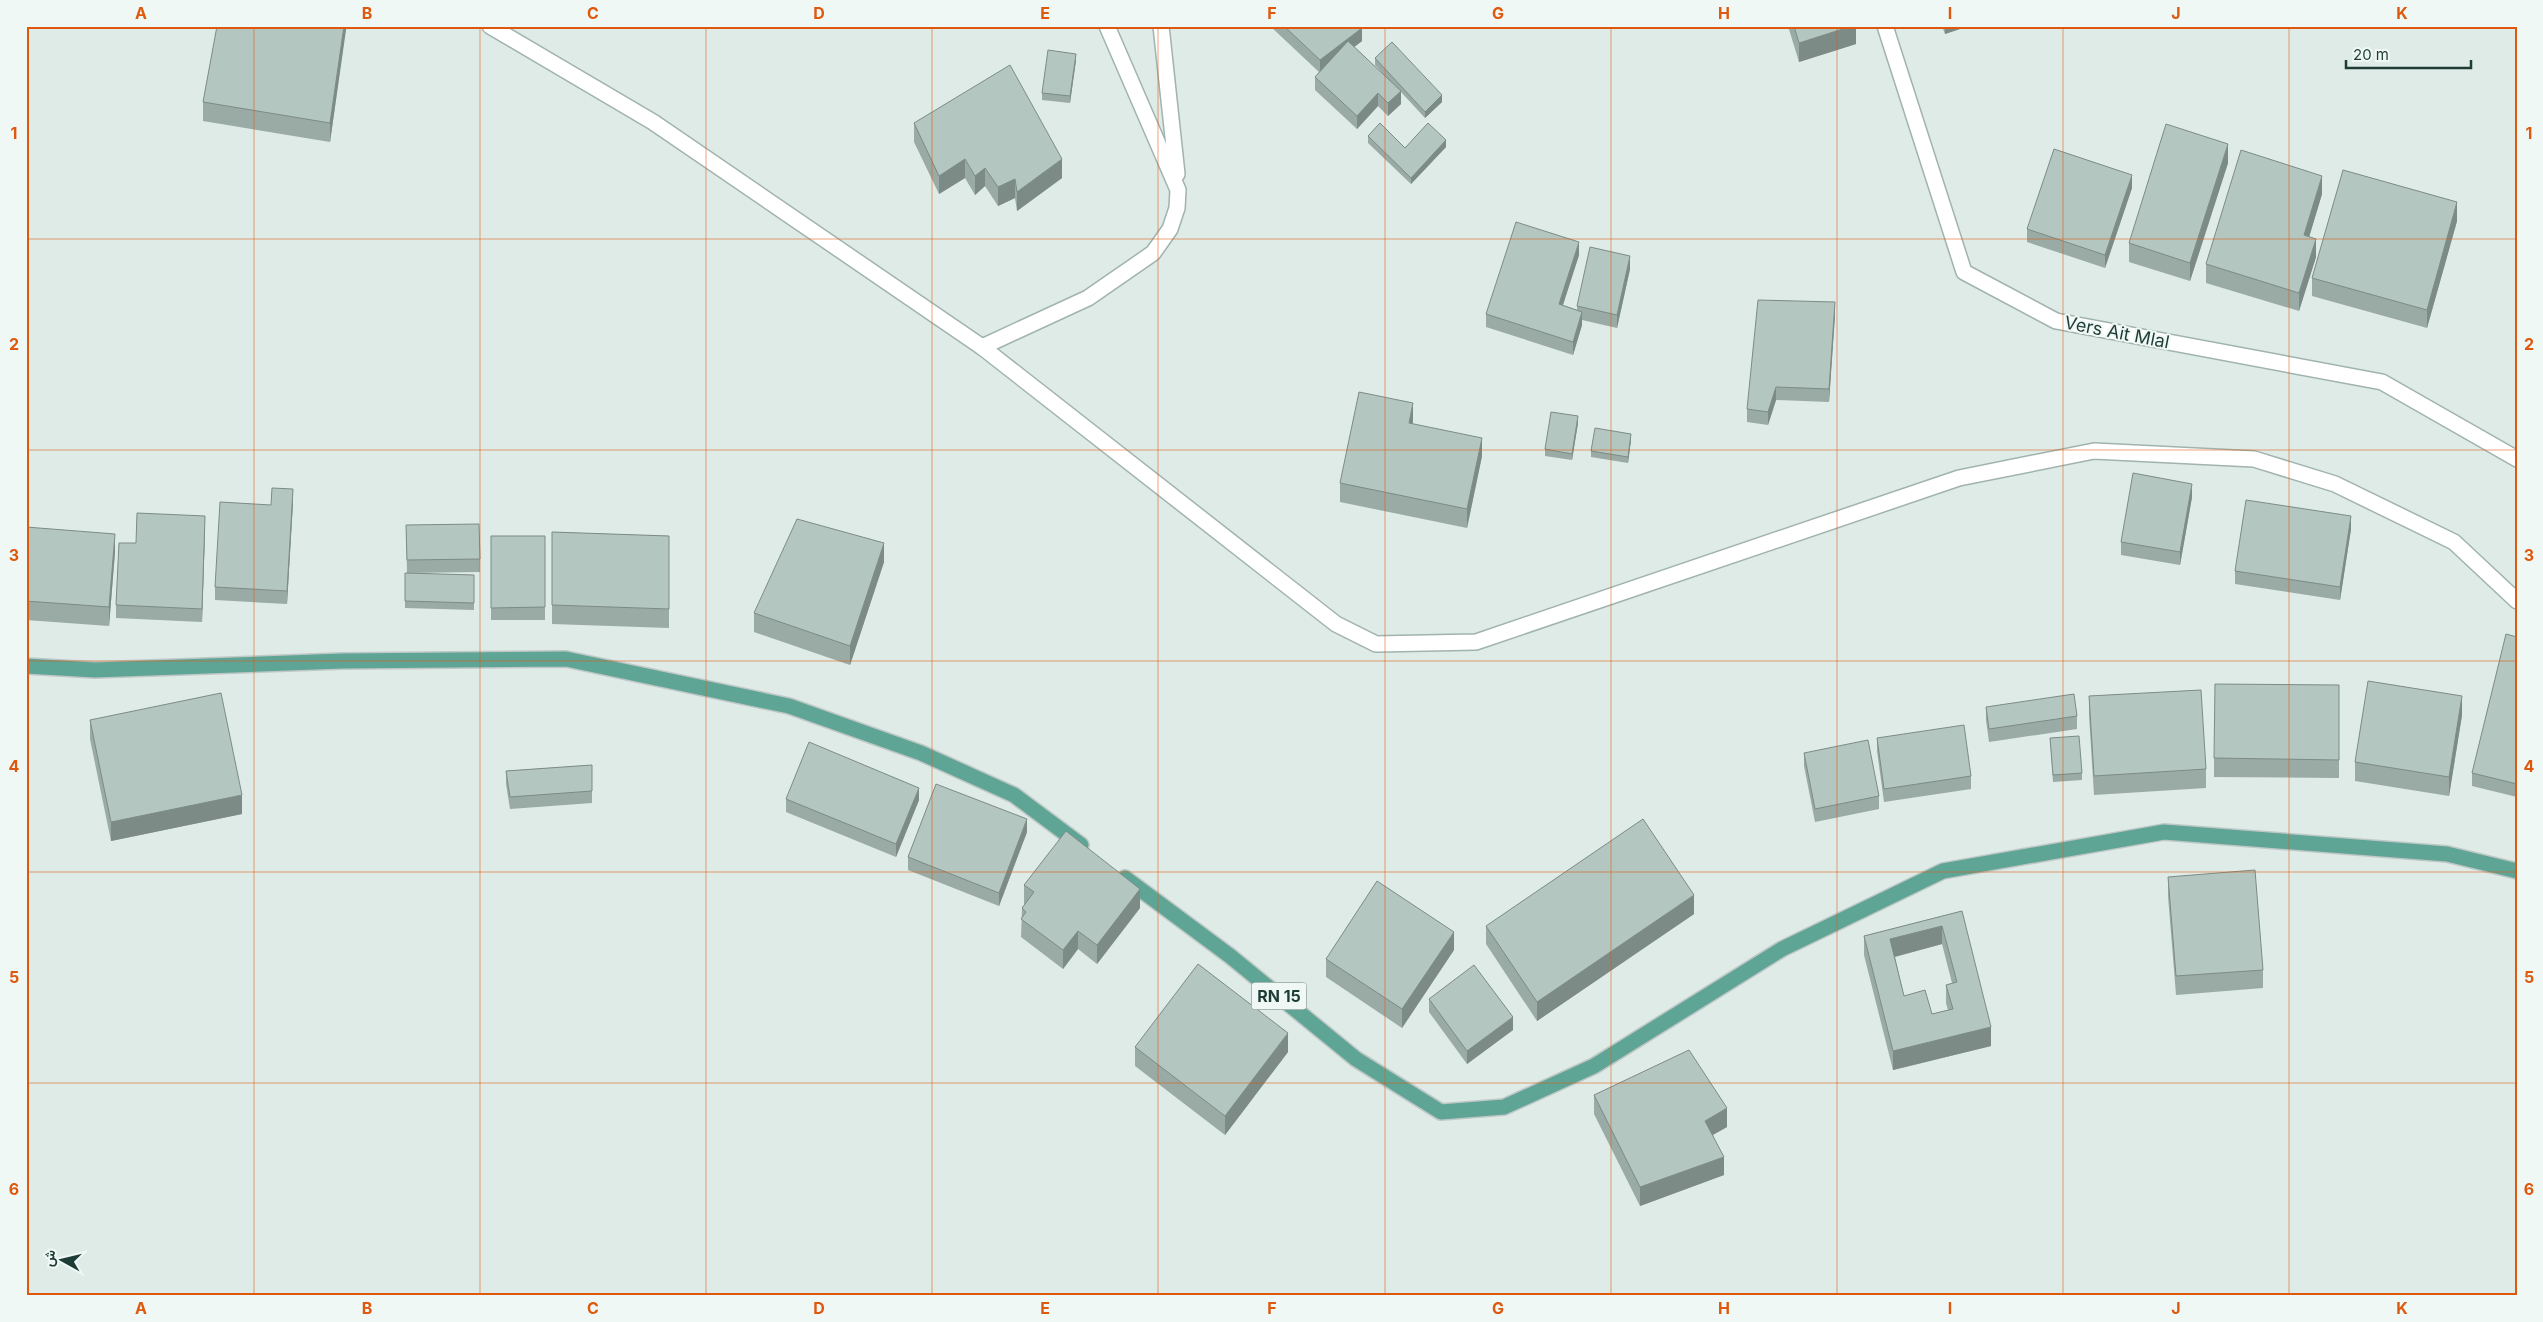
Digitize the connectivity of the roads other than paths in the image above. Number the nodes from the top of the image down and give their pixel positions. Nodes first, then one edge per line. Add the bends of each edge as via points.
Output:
1 (490, 26) edge
2 (1107, 26) edge
3 (1161, 26) edge
4 (1884, 26) edge
5 (1178, 190) junction
6 (982, 347) junction
7 (2517, 459) edge
8 (2517, 600) edge
9 (26, 666) edge
10 (1094, 854) edge
11 (1110, 866) edge
12 (2517, 871) edge

1 - 6 street via 653,122
2 - 5 street
3 - 5 street
4 - 7 street, Vers Ait Mlal via 1964,272 2056,321 2382,382
5 - 6 street via 1177,208 1170,229 1153,253 1088,298
6 - 8 street via 1336,624 1376,644 1476,642 1959,478 2094,451 2254,459 2335,484 2454,542
9 - 10 main road via 96,670 342,661 566,659 789,706 921,753 1014,795
11 - 12 main road, RN 15 via 1230,956 1356,1059 1441,1112 1504,1107 1594,1066 1782,949 1944,871 2164,832 2447,854

